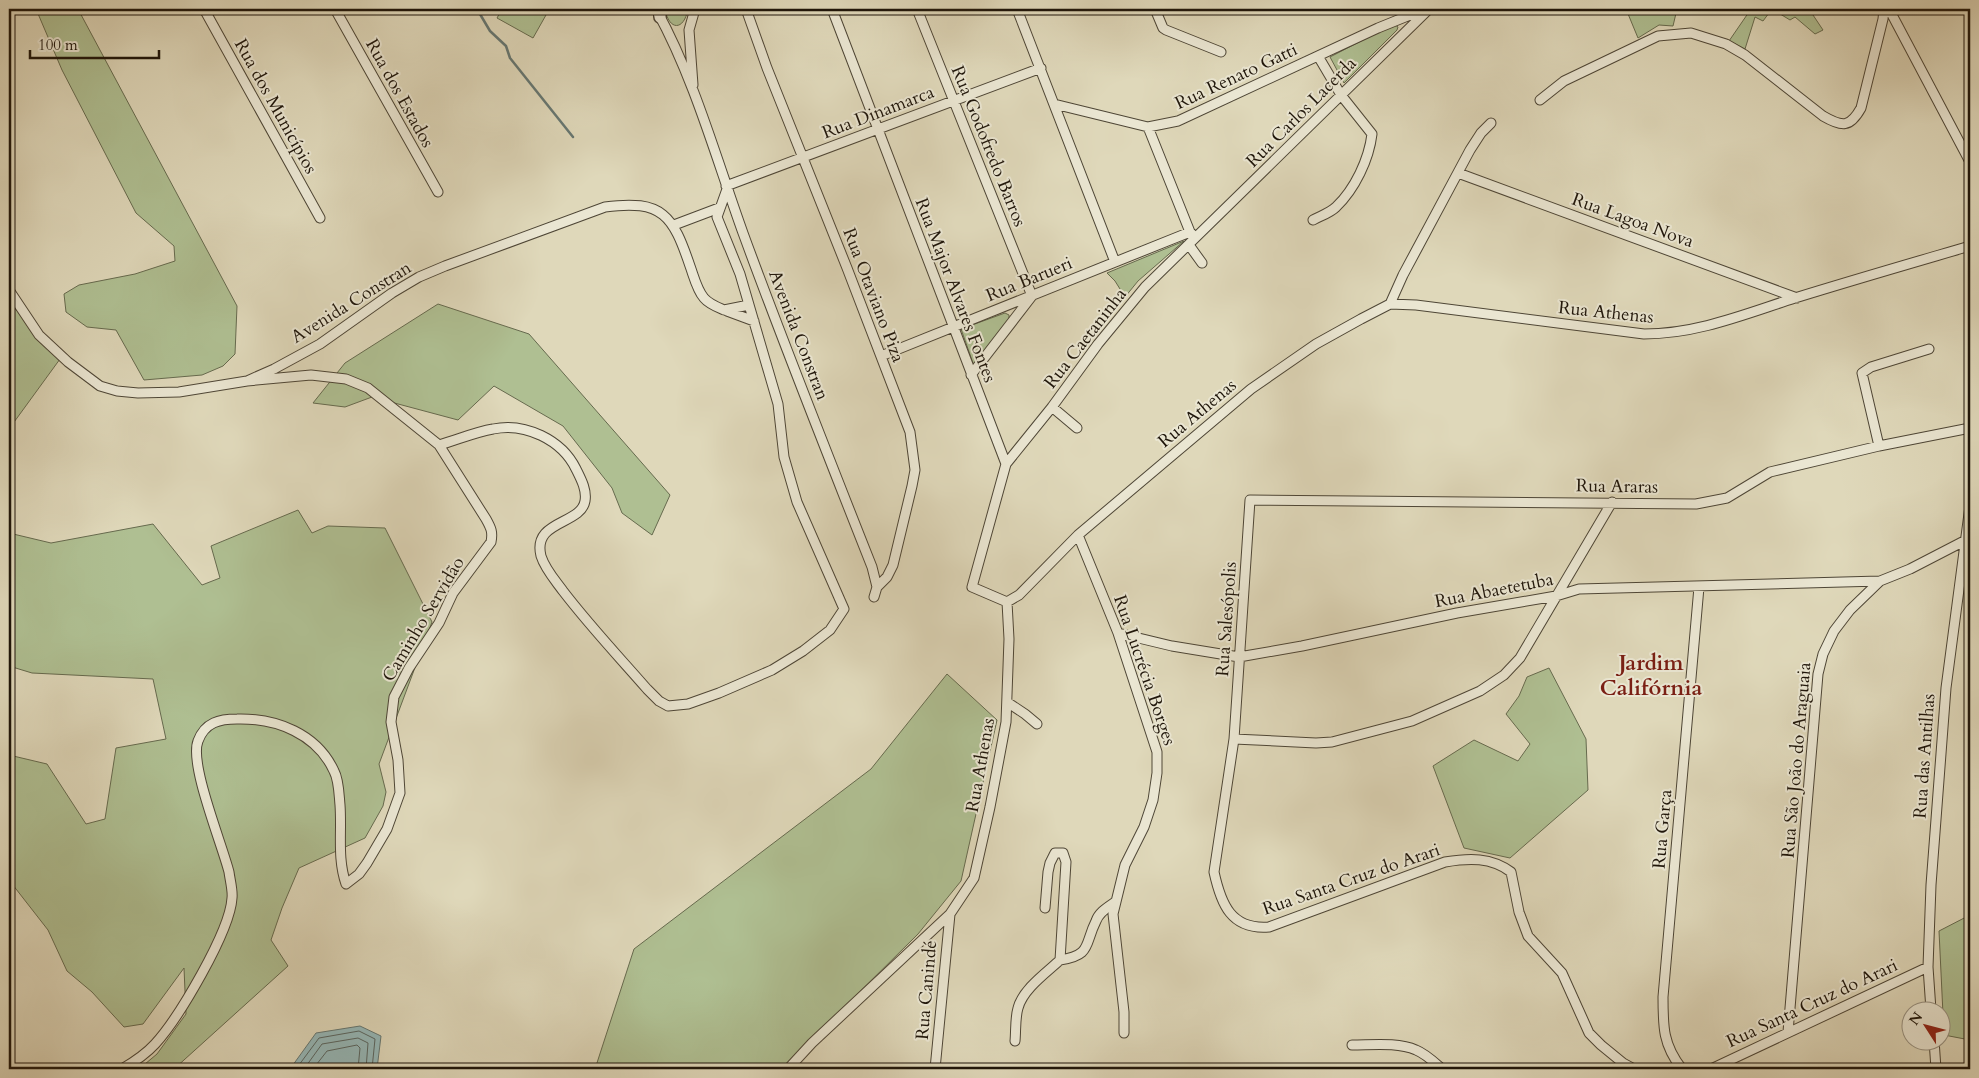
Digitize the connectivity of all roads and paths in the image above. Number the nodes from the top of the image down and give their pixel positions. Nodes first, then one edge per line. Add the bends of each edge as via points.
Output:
1 (204, 9) edge
2 (334, 9) edge
3 (695, 9) edge
4 (746, 9) edge
5 (832, 9) edge
6 (917, 9) edge
7 (1017, 9) edge
8 (1155, 9) edge
9 (1425, 9) edge
10 (1429, 9) edge
11 (1884, 9) edge
12 (1889, 9) edge
13 (659, 12) edge
14 (690, 30) junction
15 (670, 34) junction
16 (1222, 52) dead end
17 (1318, 56) junction
18 (1041, 68) junction
19 (693, 93) junction
20 (1341, 95) junction
21 (1540, 100) dead end
22 (954, 101) junction
23 (1054, 104) junction
24 (1491, 123) dead end
25 (1148, 127) junction
26 (878, 129) junction
27 (802, 158) junction
28 (1970, 162) edge
29 (1458, 173) junction
30 (726, 188) junction
31 (438, 192) dead end
32 (719, 208) junction
33 (320, 218) dead end
34 (1312, 220) dead end
35 (674, 225) junction
36 (1193, 235) junction
37 (1190, 245) junction
38 (1970, 246) edge
39 (1115, 262) junction
40 (1202, 263) dead end
41 (9, 290) edge
42 (1032, 296) junction
43 (1797, 298) junction
44 (1390, 304) junction
45 (749, 305) junction
46 (724, 310) junction
47 (754, 321) junction
48 (953, 327) junction
49 (1929, 349) dead end
50 (881, 356) junction
51 (971, 375) junction
52 (247, 381) junction
53 (1052, 407) junction
54 (1077, 428) dead end
55 (1970, 428) edge
56 (439, 446) junction
57 (1879, 446) junction
58 (1006, 464) junction
59 (1250, 500) joint
60 (1612, 502) junction
61 (1970, 506) edge
62 (1078, 535) junction
63 (1968, 539) edge
64 (1880, 581) junction
65 (878, 587) junction
66 (1699, 587) junction
67 (874, 596) dead end
68 (1556, 596) junction
69 (1007, 602) junction
70 (1118, 632) junction
71 (1239, 656) junction
72 (1007, 702) junction
73 (1037, 724) dead end
74 (1234, 739) junction
75 (1115, 902) junction
76 (1045, 908) dead end
77 (950, 914) junction
78 (1060, 960) junction
79 (1928, 967) junction
80 (1930, 1000) edge
81 (1788, 1032) junction
82 (1124, 1033) dead end
83 (1015, 1041) dead end
84 (1352, 1045) dead end
85 (1935, 1050) edge
86 (1622, 1066) edge
87 (122, 1069) edge
88 (788, 1069) edge
89 (935, 1069) edge
90 (1442, 1069) edge
91 (1634, 1069) edge
92 (1682, 1069) edge
93 (1711, 1069) edge
94 (1936, 1069) edge

1 - 33 street, Rua dos Municípios
2 - 31 street, Rua dos Estados
3 - 14 street, Avenida Constran
4 - 27 street, Rua Otaviano Piza
5 - 26 street, Rua Major Alvares Fontes
6 - 22 street, Rua Godofredo Barros
7 - 18 street
8 - 16 street via 1166,30
9 - 17 street, Rua Renato Gatti
10 - 20 street, Rua Carlos Lacerda
11 - 21 street via 1861,108 1855,119 1846,124 1834,123 1823,116 1745,55 1726,44 1691,33 1658,36 1564,81
12 - 28 street
13 - 15 street, Avenida Constran
14 - 15 street via 682,36
14 - 19 street, Avenida Constran
15 - 19 street, Avenida Constran
17 - 20 street
17 - 25 street, Rua Renato Gatti via 1178,121
18 - 22 street, Rua Dinamarca
18 - 23 street
19 - 30 street, Avenida Constran
20 - 34 street via 1372,134 1370,146 1345,196 1335,208
20 - 36 street, Rua Carlos Lacerda
22 - 26 street, Rua Dinamarca
22 - 42 street, Rua Godofredo Barros
23 - 25 street, Rua Renato Gatti
23 - 39 street
24 - 29 street via 1470,150
25 - 36 street
26 - 27 street, Rua Dinamarca
26 - 48 street, Rua Major Alvares Fontes
27 - 30 street, Rua Dinamarca
27 - 50 street, Rua Otaviano Piza
29 - 43 street, Rua Lagoa Nova
29 - 44 street
30 - 32 street
30 - 65 street, Avenida Constran
32 - 35 street
32 - 45 street via 717,217
35 - 46 street, Avenida Constran via 700,290 711,304
35 - 52 street, Avenida Constran via 652,208 624,204 605,207 419,277 320,344
36 - 37 street, Rua Caetaninha
36 - 39 street, Rua Barueri
37 - 40 street
37 - 53 street, Rua Caetaninha via 1145,287
38 - 43 street, Rua Athenas
39 - 42 street, Rua Barueri
41 - 52 street, Avenida Constran via 39,335 100,386 117,392 179,392
42 - 48 street, Rua Barueri
42 - 51 street
43 - 44 street, Rua Athenas via 1701,328 1668,334 1644,334
44 - 62 street, Rua Athenas via 1316,344 1251,389
45 - 46 street, Avenida Constran
45 - 47 street
46 - 47 street
47 - 56 street via 778,404 784,457 797,502 844,609 830,630 803,650 772,670 719,693 688,704 668,706 659,701 551,575 540,547 544,534 581,511 585,501 584,486 571,458 551,440 526,429 495,428
48 - 50 street, Rua Barueri
48 - 51 street, Rua Major Alvares Fontes
49 - 57 street via 1871,366 1862,373
50 - 65 street, Rua Otaviano Piza via 910,432 915,470 893,564 888,578
51 - 58 street, Rua Major Alvares Fontes
52 - 56 street, Caminho Servidão via 311,375 346,379 368,388
53 - 54 street
53 - 58 street, Rua Caetaninha
55 - 57 street, Rua Araras
56 - 87 street, Caminho Servidão via 492,529 491,542 453,593 439,623 394,697 391,722 400,792 387,829 367,863 346,884 340,857 340,806 335,773 320,749 307,737 281,726 247,719 220,719 210,724 197,742 196,755 228,872 232,898 226,924 170,1027 141,1057
57 - 60 street, Rua Araras via 1770,472 1715,501 1696,504
58 - 69 street via 972,587
59 - 60 street, Rua Araras
59 - 71 street, Rua Salesópolis
60 - 68 street
61 - 63 street, Rua das Antilhas
62 - 69 street, Rua Athenas via 1019,595
62 - 70 street, Rua Lucrécia Borges
63 - 64 street, Rua São João do Araguaia
63 - 79 street, Rua das Antilhas via 1952,627 1946,688
64 - 66 street, Rua Abaetetuba
64 - 81 street, Rua São João do Araguaia via 1834,631 1818,674
65 - 67 street, Rua Otaviano Piza
66 - 68 street, Rua Abaetetuba via 1579,589
66 - 92 street, Rua Garça via 1663,997 1665,1037 1669,1051
68 - 71 street, Rua Abaetetuba
68 - 74 street via 1520,658 1504,675 1480,690 1412,721 1332,742
69 - 72 street, Rua Athenas
70 - 71 street, Rua Abaetetuba via 1172,646
70 - 75 street, Rua Lucrécia Borges via 1151,729 1158,773 1153,800 1125,865
71 - 74 street, Rua Salesópolis
72 - 73 street
72 - 77 street, Rua Athenas via 990,808 974,878
74 - 86 street, Rua Santa Cruz do Arari via 1214,872 1225,907 1242,923 1255,928 1269,927 1445,862 1464,858 1493,862 1511,872 1523,925 1534,944 1562,973 1589,1033
75 - 78 street via 1098,917 1083,953
75 - 82 street, Rua Lucrécia Borges
76 - 78 street via 1050,863 1055,853 1061,852 1066,862
77 - 88 street, Rua Athenas
77 - 89 street, Rua Canindé
78 - 83 street via 1022,999
79 - 80 street, Rua das Antilhas
79 - 81 street, Rua Santa Cruz do Arari
81 - 93 street, Rua Santa Cruz do Arari
84 - 90 street via 1416,1049
85 - 94 street
86 - 91 street, Rua Santa Cruz do Arari

